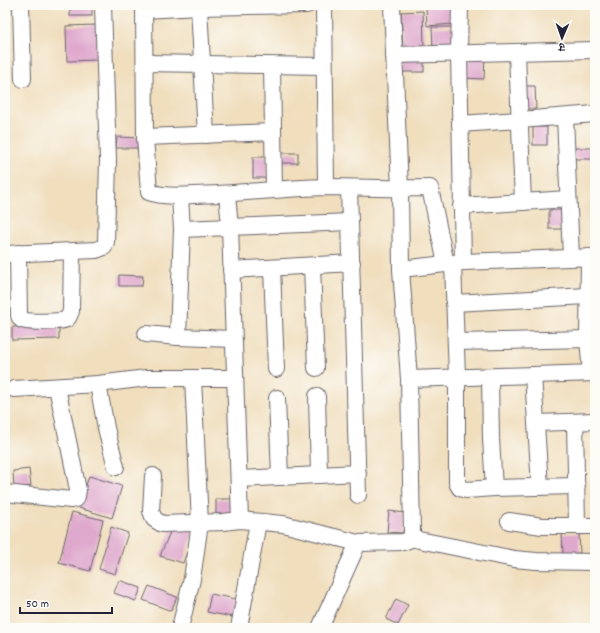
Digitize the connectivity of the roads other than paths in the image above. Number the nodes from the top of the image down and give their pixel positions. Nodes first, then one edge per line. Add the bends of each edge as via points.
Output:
1 (20, 5) edge
2 (103, 5) edge
3 (308, 5) edge
4 (324, 5) edge
5 (392, 5) edge
6 (460, 5) edge
7 (199, 7) junction
8 (144, 8) edge
9 (595, 50) edge
10 (459, 52) junction
11 (517, 53) junction
12 (394, 55) junction
13 (144, 63) junction
14 (202, 64) junction
15 (272, 66) junction
16 (324, 66) junction
17 (23, 79) dead end
18 (595, 114) edge
19 (565, 117) junction
20 (520, 120) junction
21 (460, 124) junction
22 (273, 132) junction
23 (206, 135) junction
24 (145, 137) junction
25 (326, 187) junction
26 (349, 188) junction
27 (400, 188) junction
28 (274, 190) junction
29 (227, 194) junction
30 (180, 196) junction
31 (568, 199) junction
32 (523, 202) junction
33 (461, 206) junction
34 (350, 222) junction
35 (230, 226) junction
36 (182, 228) junction
37 (72, 251) junction
38 (11, 254) edge
39 (571, 257) junction
40 (592, 257) edge
41 (454, 263) junction
42 (352, 264) junction
43 (312, 266) junction
44 (272, 268) junction
45 (401, 269) junction
46 (231, 270) junction
47 (588, 296) junction
48 (454, 303) junction
49 (146, 334) dead end
50 (178, 337) junction
51 (232, 339) junction
52 (588, 340) junction
53 (456, 342) junction
54 (316, 368) dead end
55 (276, 369) dead end
56 (593, 373) edge
57 (533, 375) junction
58 (490, 376) junction
59 (457, 377) junction
60 (193, 378) junction
61 (235, 378) junction
62 (409, 379) junction
63 (98, 384) junction
64 (57, 387) junction
65 (14, 389) dead end
66 (317, 396) dead end
67 (277, 398) dead end
68 (595, 421) edge
69 (575, 422) junction
70 (536, 423) junction
71 (116, 467) dead end
72 (358, 473) junction
73 (319, 475) junction
74 (152, 476) dead end
75 (280, 477) junction
76 (239, 479) junction
77 (577, 486) junction
78 (540, 487) junction
79 (494, 488) junction
80 (5, 493) edge
81 (358, 495) dead end
82 (240, 520) junction
83 (509, 521) dead end
84 (258, 522) junction
85 (200, 523) junction
86 (578, 525) junction
87 (595, 526) edge
88 (414, 538) junction
89 (358, 544) junction
90 (595, 562) edge
91 (180, 628) edge
92 (239, 628) edge
93 (320, 628) edge

1 - 17 street
2 - 37 street via 108,160 107,235 104,247
3 - 7 street
4 - 16 street
5 - 12 street
6 - 10 street
7 - 8 street
7 - 14 street
8 - 13 street
9 - 11 street
10 - 11 street
10 - 12 street
10 - 21 street
11 - 20 street
12 - 27 street
13 - 14 street
13 - 24 street
14 - 15 street
14 - 23 street
15 - 16 street
15 - 22 street
16 - 25 street
18 - 19 street
19 - 20 street
19 - 31 street
20 - 21 street
20 - 32 street
21 - 33 street
22 - 23 street
22 - 28 street
23 - 24 street
24 - 30 street via 149,192
25 - 26 street
25 - 28 street
26 - 27 street
26 - 34 street
27 - 41 street via 430,188
27 - 45 street
28 - 29 street
29 - 30 street
29 - 35 street
30 - 36 street
31 - 32 street
31 - 39 street
32 - 33 street
33 - 41 street
34 - 35 street
34 - 42 street
35 - 36 street
35 - 46 street
36 - 50 street
37 - 38 street
37 - 38 street via 71,311 66,320 60,321 22,320 19,315
39 - 40 street
39 - 41 street
40 - 47 street
41 - 45 street
41 - 48 street
42 - 43 street
42 - 72 street
43 - 44 street
43 - 54 street
44 - 46 street
44 - 55 street
45 - 62 street
46 - 51 street
47 - 48 street
47 - 52 street
48 - 53 street
49 - 50 street
50 - 51 street
51 - 61 street
52 - 53 street
52 - 56 street
53 - 59 street
56 - 57 street
57 - 58 street
57 - 70 street
58 - 59 street
58 - 79 street
59 - 62 street
59 - 79 street via 458,483 460,488 466,490
60 - 61 street
60 - 63 street via 147,378
60 - 85 street
61 - 76 street
62 - 88 street
63 - 64 street
63 - 71 street
64 - 65 street
64 - 80 street via 78,490 77,496 71,500
66 - 73 street
67 - 75 street
68 - 69 street
69 - 70 street
69 - 77 street
70 - 78 street
72 - 73 street
72 - 81 street
73 - 75 street
74 - 85 street via 151,511 154,519 162,524
75 - 76 street
76 - 82 street
77 - 78 street
77 - 86 street
78 - 79 street
82 - 84 street
82 - 85 street
83 - 86 street via 542,526
84 - 89 street via 283,524
84 - 92 street
85 - 91 street via 192,579
86 - 87 street
88 - 89 street via 399,543
88 - 90 street via 514,559
89 - 93 street

